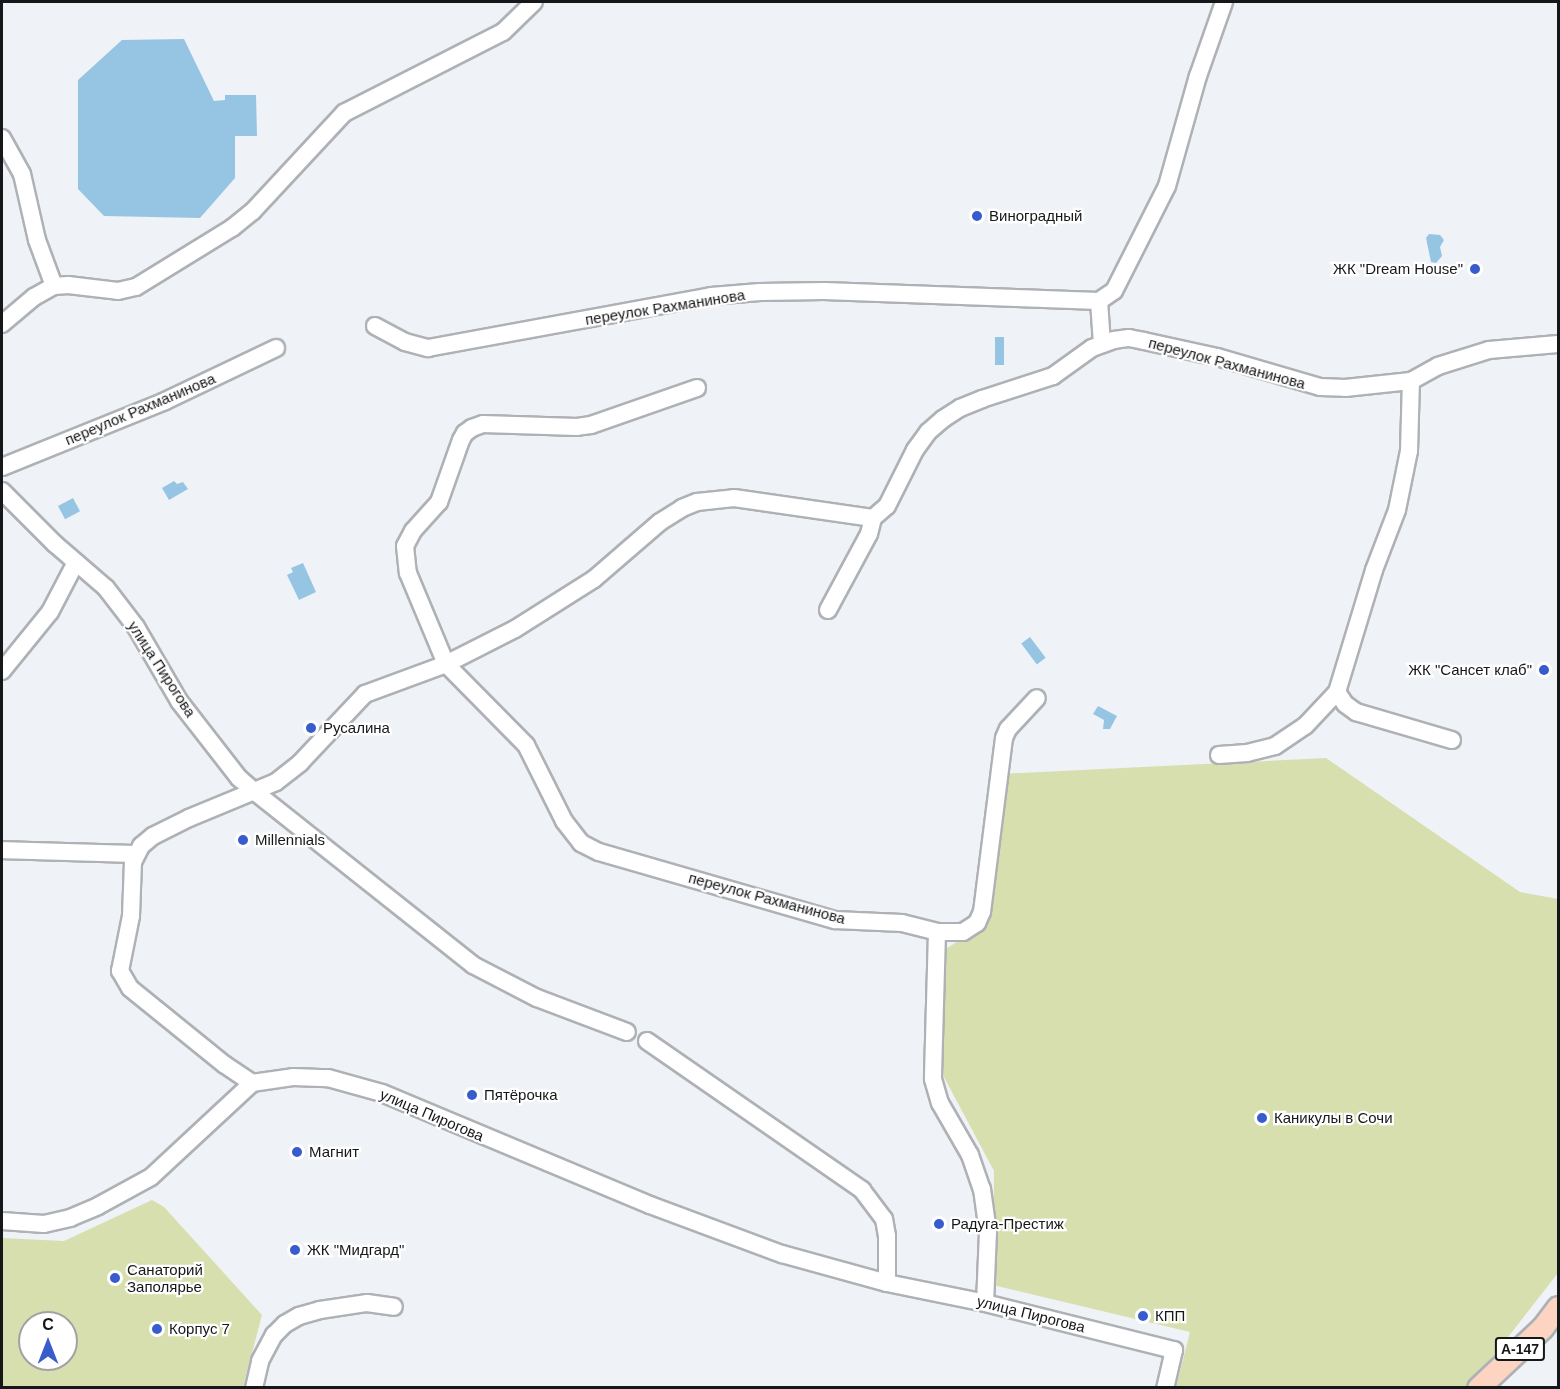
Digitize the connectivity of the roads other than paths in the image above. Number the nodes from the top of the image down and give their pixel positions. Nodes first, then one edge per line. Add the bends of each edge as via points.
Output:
1 (534, 2) edge
2 (1224, 2) edge
3 (2, 138) edge
4 (54, 286) junction
5 (1100, 301) junction
6 (2, 324) edge
7 (375, 326) dead end
8 (1102, 344) junction
9 (1558, 344) edge
10 (276, 348) dead end
11 (1411, 381) junction
12 (697, 388) dead end
13 (2, 466) edge
14 (2, 491) edge
15 (873, 518) junction
16 (76, 562) junction
17 (828, 610) dead end
18 (446, 664) junction
19 (2, 671) edge
20 (1336, 692) junction
21 (1037, 698) dead end
22 (1452, 740) dead end
23 (1219, 754) dead end
24 (255, 792) junction
25 (2, 850) edge
26 (135, 854) junction
27 (937, 932) junction
28 (627, 1032) dead end
29 (647, 1041) dead end
30 (252, 1083) junction
31 (2, 1221) edge
32 (887, 1283) junction
33 (985, 1303) junction
34 (394, 1307) dead end
35 (1558, 1307) edge
36 (254, 1388) edge
37 (1165, 1388) edge
38 (1478, 1388) edge

1 - 4 street via 503,32 344,113 253,211 136,287 118,291
2 - 5 street via 1167,186 1114,291
3 - 4 street via 22,174 36,240
4 - 6 street
5 - 7 street, переулок Рахманинова via 760,292 711,296 428,348 405,342
5 - 8 street
8 - 11 street, переулок Рахманинова via 1129,338 1217,357 1320,387 1377,387
8 - 15 street, переулок Рахманинова via 1053,376 982,399 943,419 915,450 886,506
9 - 11 street, переулок Рахманинова via 1489,350 1438,366
10 - 13 street, переулок Рахманинова via 165,401
11 - 20 street via 1409,451 1397,510
12 - 18 street, переулок Рахманинова via 577,427 483,424 465,433 439,502 405,546 408,573
14 - 16 street, улица Пирогова
15 - 17 street, переулок Рахманинова via 869,534
15 - 18 street via 734,498 697,502 660,522 594,579 515,629
16 - 19 street via 50,612
16 - 24 street, улица Пирогова via 106,588 136,627 179,701 239,778
18 - 24 street via 365,694 300,763
18 - 27 street, переулок Рахманинова via 521,738 568,828 581,843 599,852 835,920 902,923
20 - 22 street via 1356,712
20 - 23 street via 1305,726 1275,746
21 - 27 street, переулок Рахманинова via 1004,738 981,918 963,932
24 - 26 street via 153,836
24 - 28 street, улица Пирогова via 473,964 537,998
25 - 26 street
26 - 30 street via 129,934 120,961 124,980
27 - 33 street via 933,1079 940,1103 977,1173 988,1232
29 - 32 street via 862,1190 884,1219 888,1236
30 - 31 street via 151,1177 56,1222
30 - 32 street, улица Пирогова via 311,1077 354,1084 650,1205 771,1250
32 - 33 street, улица Пирогова
33 - 37 street, улица Пирогова via 1174,1350
34 - 36 street via 367,1303 320,1310 285,1324 267,1346
35 - 38 main road, А-147 via 1542,1328

